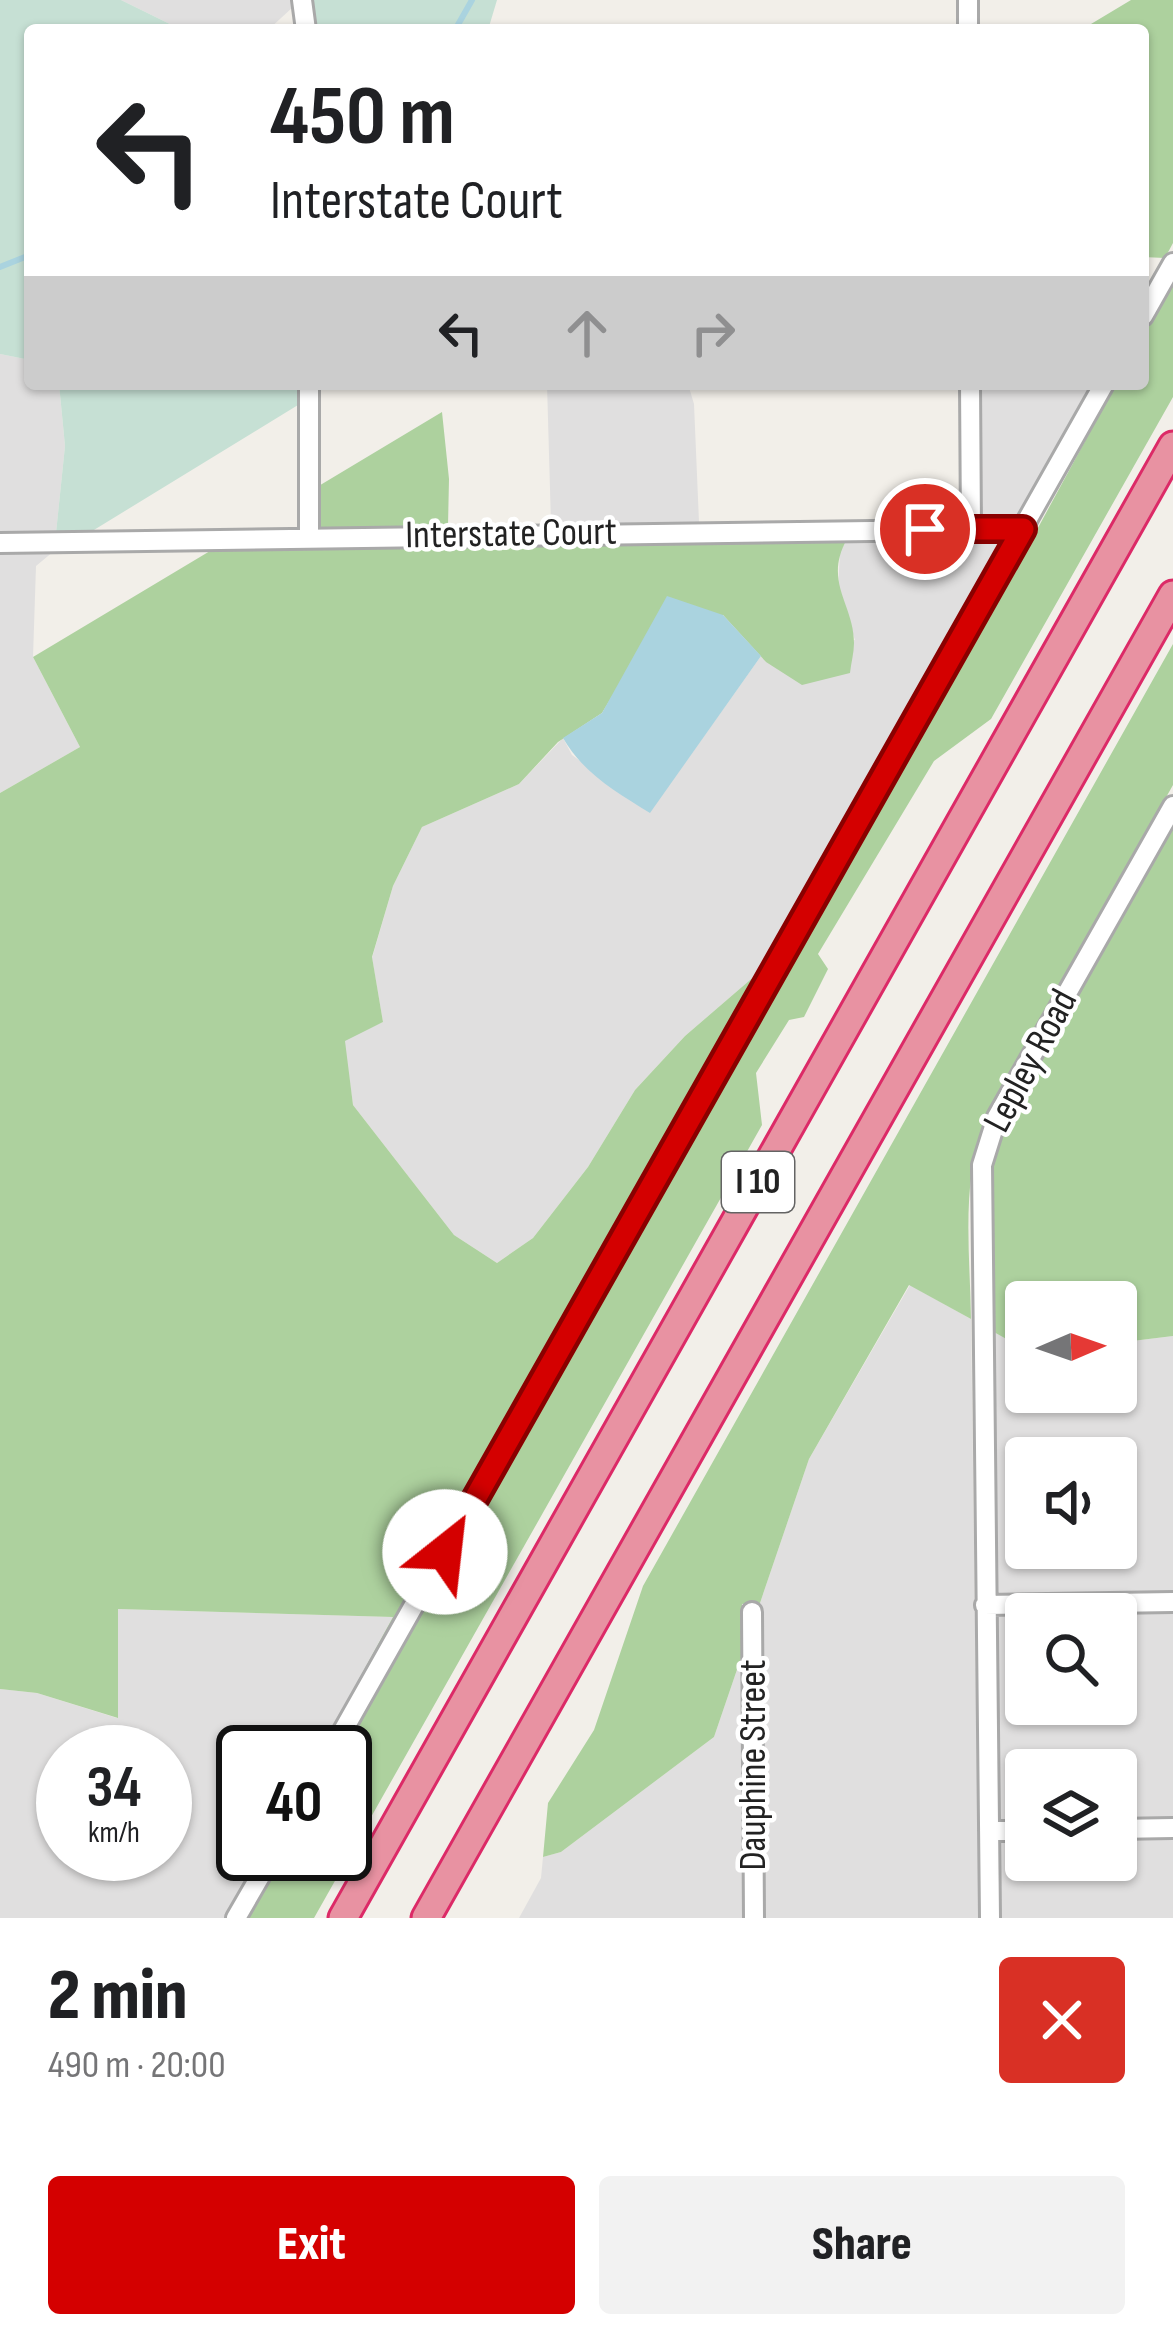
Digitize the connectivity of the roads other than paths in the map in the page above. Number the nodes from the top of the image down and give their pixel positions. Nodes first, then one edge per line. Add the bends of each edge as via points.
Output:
1 (1173, 263) edge
2 (1149, 305) edge
3 (309, 390) edge
4 (970, 390) edge
5 (1101, 390) edge
6 (1173, 446) edge
7 (970, 529) junction
8 (1023, 529) junction
9 (309, 537) junction
10 (0, 543) edge
11 (1173, 595) edge
12 (1173, 806) edge
13 (1173, 1602) edge
14 (985, 1605) junction
15 (752, 1612) dead end
16 (346, 1725) edge
17 (1173, 1828) edge
18 (1137, 1829) edge
19 (989, 1831) junction
20 (1005, 1831) edge
21 (257, 1881) edge
22 (236, 1918) edge
23 (343, 1918) edge
24 (426, 1918) edge
25 (754, 1918) edge
26 (990, 1918) edge

1 - 2 street
3 - 9 street
4 - 7 street
5 - 8 street
6 - 23 highway, I 10
7 - 8 street, Interstate Court
7 - 9 street, Interstate Court
8 - 16 street
9 - 10 street, Interstate Court
11 - 24 highway, I 10
12 - 14 street, Lepley Road via 985,1148
13 - 14 street
14 - 19 street, Lepley Road
15 - 25 street, Dauphine Street
17 - 18 street
19 - 20 street
19 - 26 street, Lepley Road
21 - 22 street

